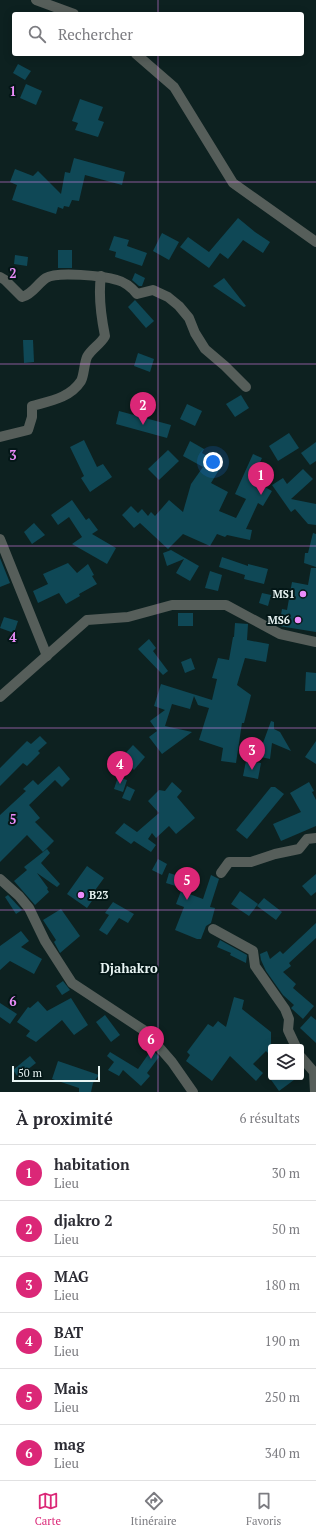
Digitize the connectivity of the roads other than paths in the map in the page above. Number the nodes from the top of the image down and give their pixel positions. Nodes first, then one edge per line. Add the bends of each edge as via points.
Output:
1 (36, 0) edge
2 (69, 12) edge
3 (138, 56) edge
4 (316, 242) edge
5 (101, 276) junction
6 (0, 277) edge
7 (246, 387) dead end
8 (0, 437) edge
9 (0, 539) edge
10 (316, 642) edge
11 (46, 656) junction
12 (0, 697) edge
13 (316, 838) edge
14 (221, 874) dead end
15 (0, 879) edge
16 (213, 929) dead end
17 (295, 1044) edge
18 (304, 1060) edge
19 (193, 1092) edge
20 (315, 1092) edge

1 - 2 street
3 - 4 street via 174,87 233,183
5 - 6 street via 64,274 46,277 28,296 22,297
5 - 7 street via 118,280 132,287 137,294 153,290 168,297 189,318 205,349
5 - 8 street via 101,318 106,336 88,355 82,380 61,398 32,406 28,430
9 - 11 street
10 - 11 street via 280,634 226,605 172,605 128,617 87,620
11 - 12 street
13 - 14 street via 307,839 299,849 251,862 229,862
15 - 19 street via 29,908 45,941 72,983 145,1031 172,1062
16 - 17 street via 253,951 255,966 285,1009 289,1019 288,1030
18 - 20 street via 314,1072

